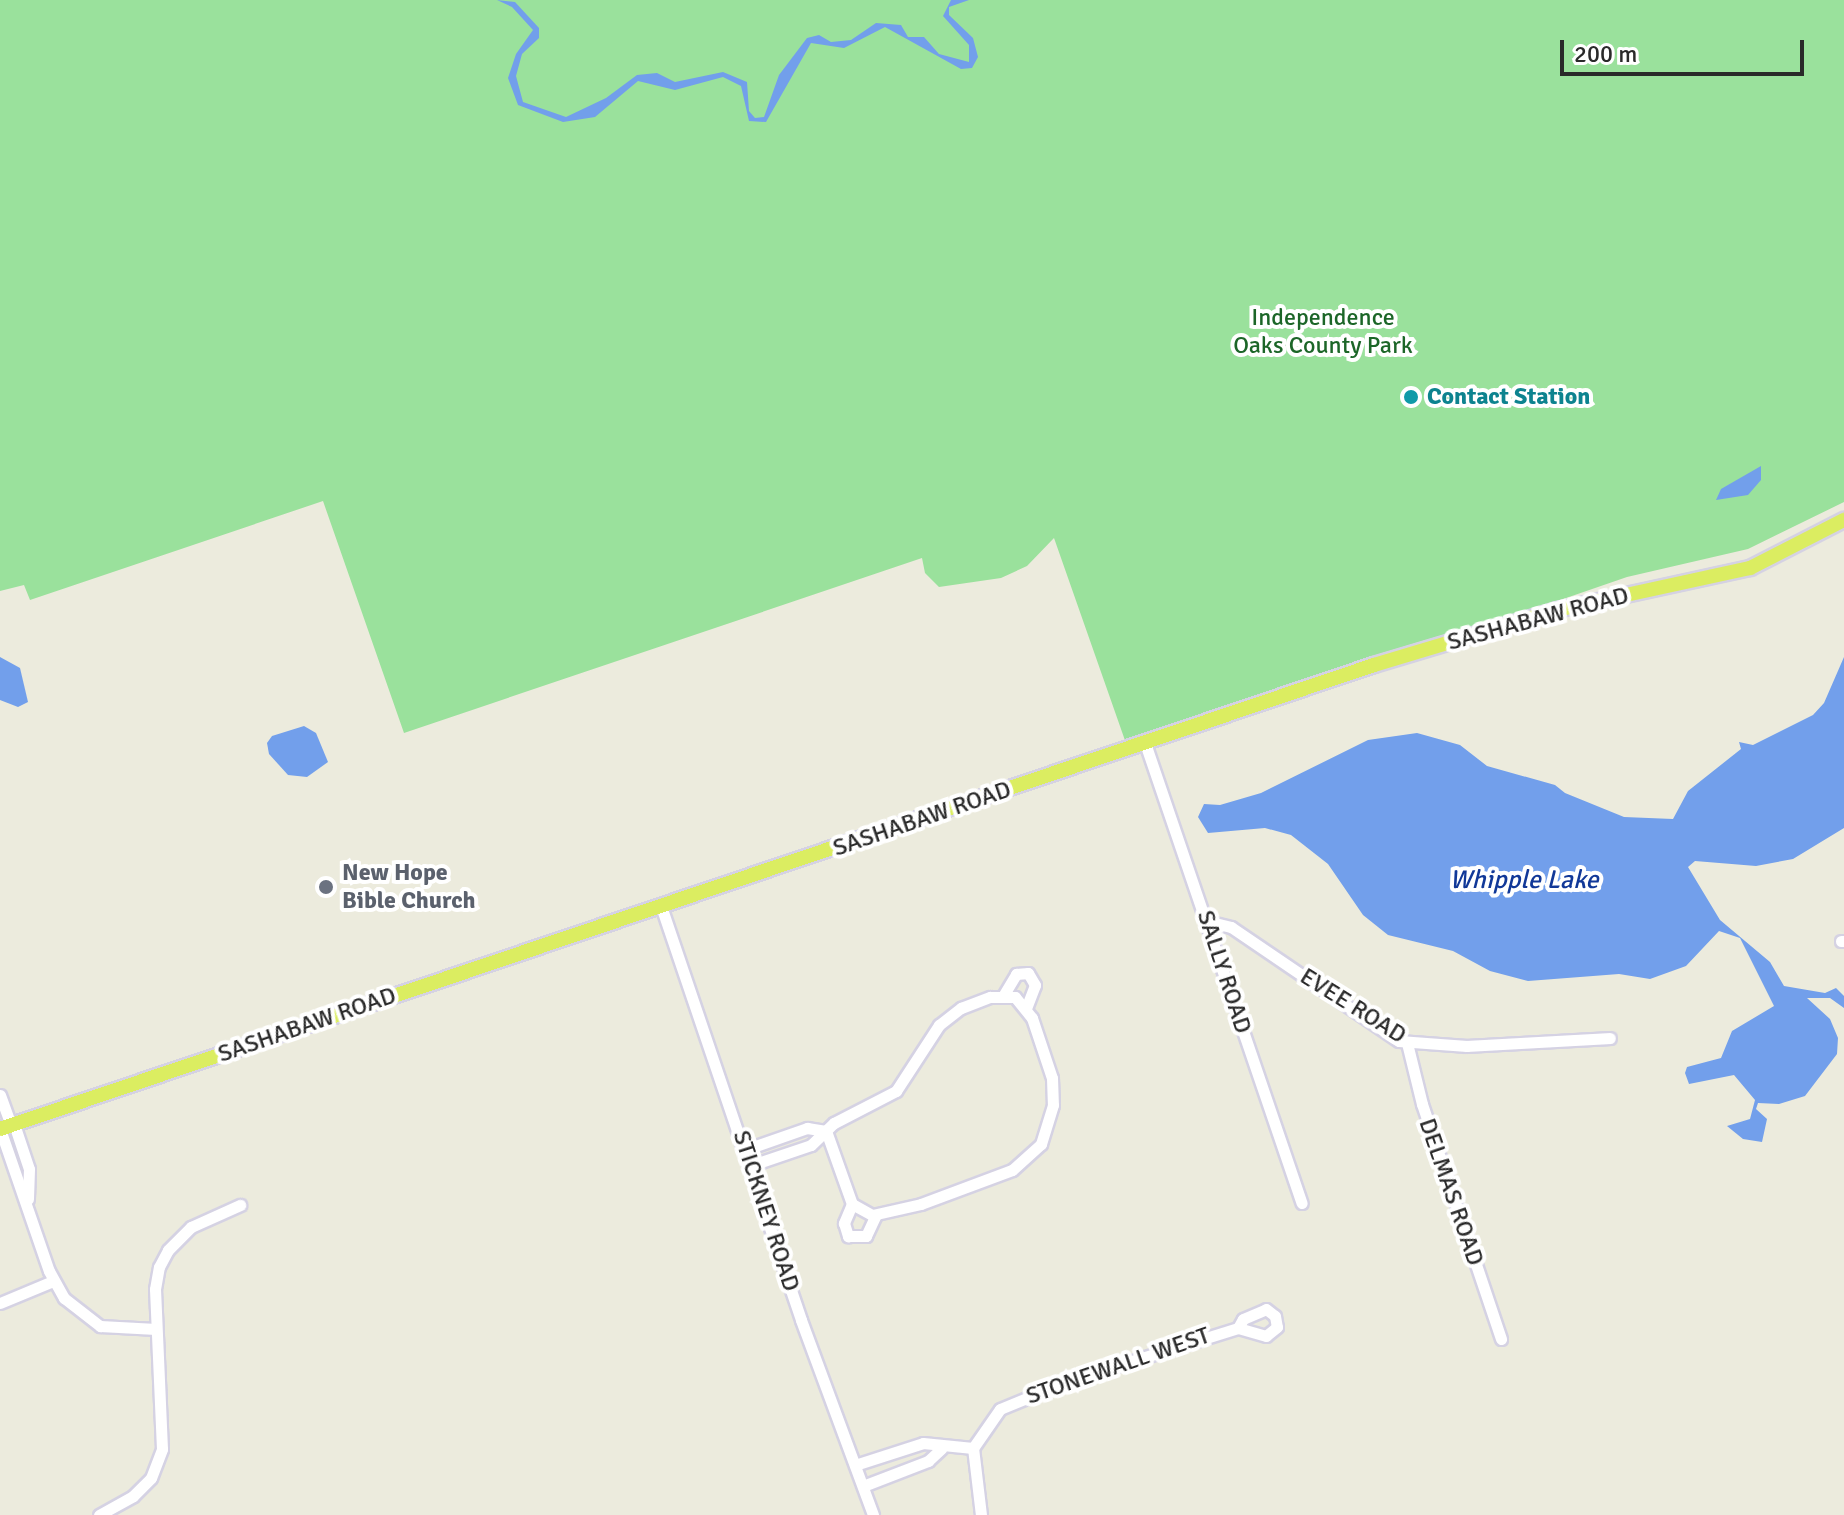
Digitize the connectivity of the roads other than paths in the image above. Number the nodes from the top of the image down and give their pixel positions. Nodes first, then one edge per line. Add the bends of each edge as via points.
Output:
1 (1844, 520) edge
2 (1145, 743) junction
3 (661, 906) junction
4 (1207, 921) junction
5 (1003, 996) junction
6 (1026, 1009) junction
7 (1610, 1038) dead end
8 (1407, 1043) junction
9 (0, 1095) edge
10 (6, 1127) edge
11 (826, 1131) junction
12 (747, 1149) junction
13 (752, 1165) junction
14 (1302, 1203) dead end
15 (852, 1204) junction
16 (240, 1205) dead end
17 (876, 1215) junction
18 (53, 1281) junction
19 (0, 1303) edge
20 (1238, 1328) dead end
21 (156, 1329) junction
22 (1501, 1339) dead end
23 (973, 1448) junction
24 (941, 1449) junction
25 (891, 1453) junction
26 (855, 1465) junction
27 (898, 1472) junction
28 (863, 1486) junction
29 (99, 1515) edge
30 (873, 1515) edge
31 (981, 1515) edge

1 - 2 main road, SASHABAW ROAD via 1750,568 1542,614
2 - 3 main road, SASHABAW ROAD
2 - 4 street, SALLY ROAD
3 - 10 main road, SASHABAW ROAD
3 - 12 street, STICKNEY ROAD
4 - 8 street, EVEE ROAD via 1231,927
4 - 14 street, SALLY ROAD
5 - 6 street via 1015,997
5 - 6 street via 1016,974 1028,973 1035,985
5 - 11 street via 979,1000 951,1014 896,1091
6 - 17 street via 1054,1091 1050,1125 1041,1144 1026,1160 982,1183
7 - 8 street, EVEE ROAD via 1467,1046
8 - 22 street, DELMAS ROAD via 1422,1104
9 - 10 street
10 - 18 street via 29,1169 28,1208
11 - 12 street via 807,1128
11 - 13 street via 811,1145
11 - 15 street
12 - 13 street, STICKNEY ROAD
13 - 26 street, STICKNEY ROAD
15 - 17 street via 861,1213
15 - 17 street via 844,1223 848,1236 866,1236
16 - 21 street via 200,1221 168,1250 155,1289
18 - 19 street
18 - 21 street via 83,1317 100,1326
20 - 23 street, STONEWALL WEST via 1021,1397 1000,1409
21 - 29 street via 162,1449 151,1478 126,1501
23 - 24 street
23 - 31 street
24 - 25 street via 923,1443
24 - 27 street via 928,1461
25 - 26 street
25 - 27 street
26 - 28 street, STICKNEY ROAD
27 - 28 street
28 - 30 street, STICKNEY ROAD

